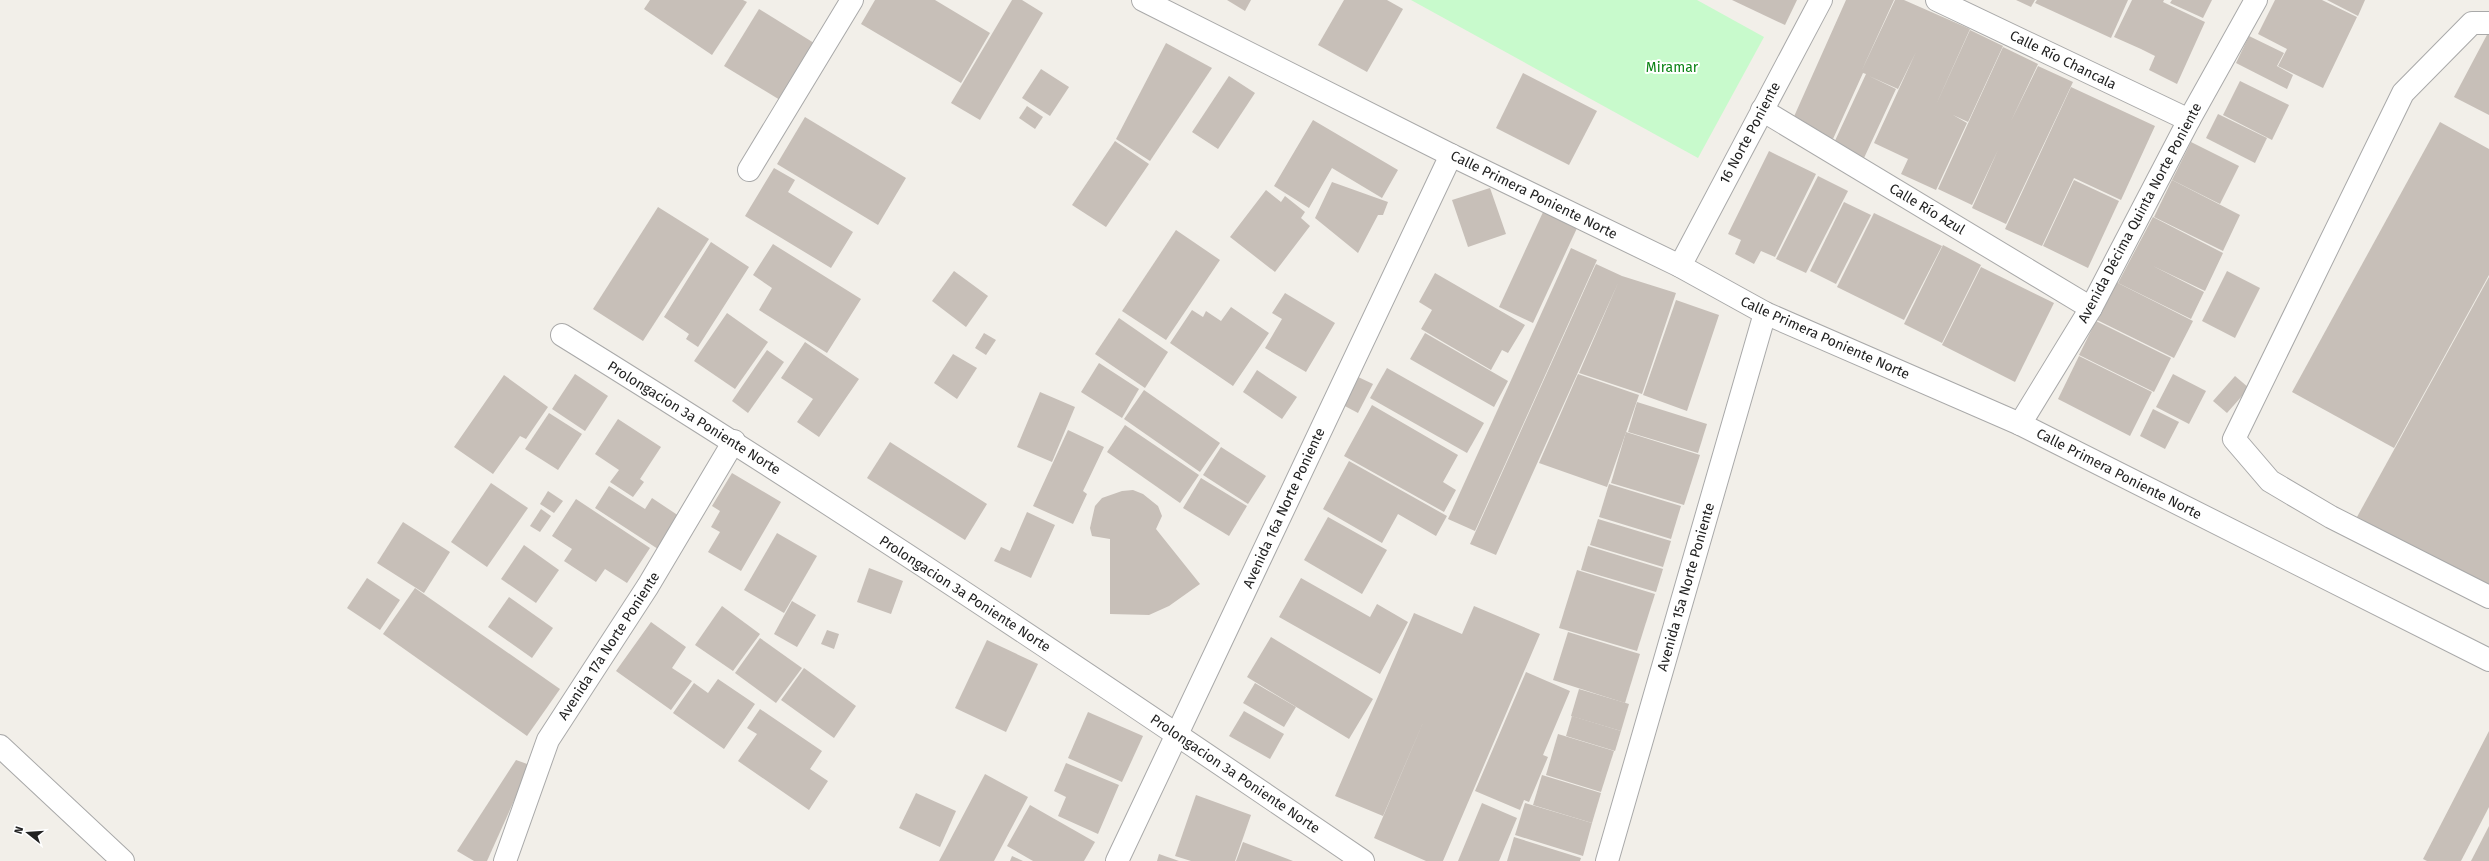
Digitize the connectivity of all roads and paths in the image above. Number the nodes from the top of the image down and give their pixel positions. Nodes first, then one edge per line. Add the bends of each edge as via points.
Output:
1 (852, 0) edge
2 (1143, 0) edge
3 (1820, 0) edge
4 (1937, 0) edge
5 (2256, 0) edge
6 (2489, 23) edge
7 (1762, 110) junction
8 (2189, 120) junction
9 (1451, 155) junction
10 (749, 170) dead end
11 (1680, 266) junction
12 (2091, 308) junction
13 (1765, 313) junction
14 (562, 335) dead end
15 (2020, 424) junction
16 (734, 441) junction
17 (2489, 597) edge
18 (2489, 660) edge
19 (1178, 734) junction
20 (0, 746) edge
21 (123, 861) edge
22 (505, 861) edge
23 (1117, 861) edge
24 (1363, 861) edge
25 (1607, 861) edge

1 - 10 street
2 - 9 street, Calle Primera Poniente Norte
3 - 7 street, 16 Norte Poniente
4 - 8 street, Calle Río Chancala
5 - 8 street, Avenida Décima Quinta Norte Poniente
6 - 17 street via 2472,23 2404,93 2234,439 2270,481 2331,517
7 - 11 street, 16 Norte Poniente
7 - 12 street, Calle Río Azul
8 - 12 street, Avenida Décima Quinta Norte Poniente
9 - 11 street, Calle Primera Poniente Norte
9 - 19 street, Avenida 16a Norte Poniente
11 - 13 street, Calle Primera Poniente Norte
12 - 15 street, Avenida Décima Quinta Norte Poniente
13 - 15 street, Calle Primera Poniente Norte
13 - 25 street, Avenida 15a Norte Poniente
14 - 16 street, Prolongacion 3a Poniente Norte
15 - 18 street, Calle Primera Poniente Norte
16 - 19 street, Prolongacion 3a Poniente Norte
16 - 22 street, Avenida 17a Norte Poniente via 648,586 548,740
19 - 23 street, Avenida 16a Norte Poniente
19 - 24 street, Prolongacion 3a Poniente Norte
20 - 21 street

